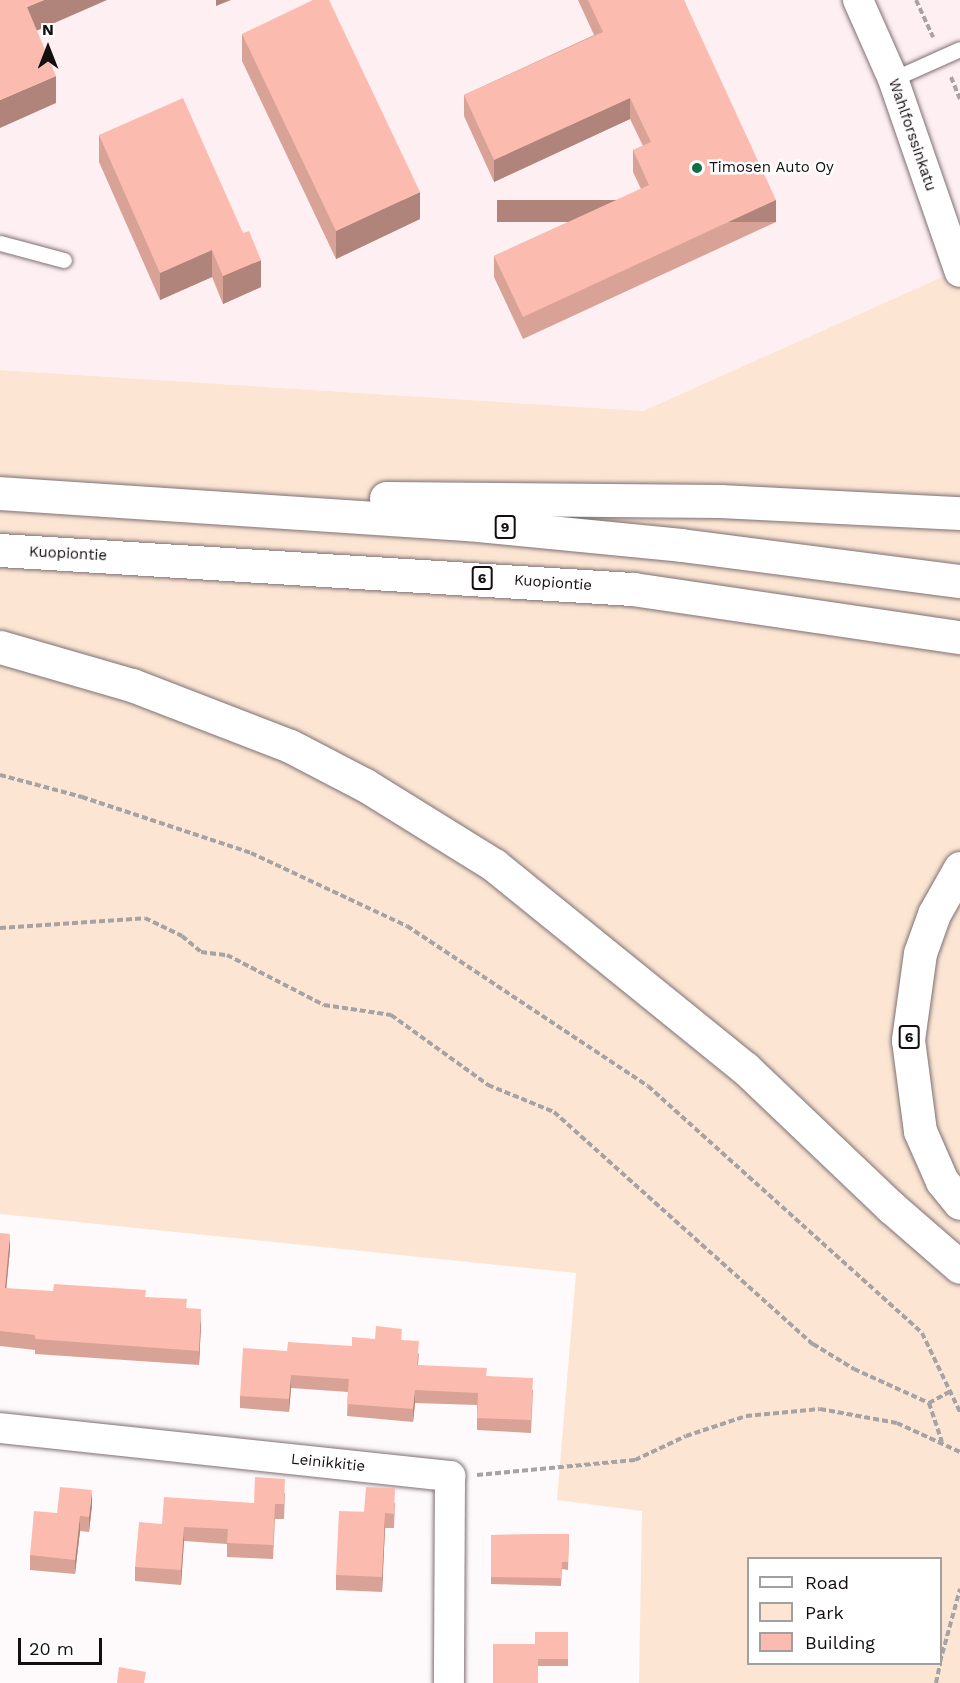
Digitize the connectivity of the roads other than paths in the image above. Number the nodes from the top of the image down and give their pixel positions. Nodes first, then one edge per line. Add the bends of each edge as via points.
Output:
1 (858, 0) edge
2 (960, 50) edge
3 (893, 79) junction
4 (0, 243) edge
5 (64, 260) dead end
6 (960, 272) edge
7 (0, 493) edge
8 (48, 495) junction
9 (960, 513) edge
10 (0, 550) edge
11 (960, 581) edge
12 (960, 637) edge
13 (0, 647) edge
14 (960, 868) edge
15 (960, 1203) edge
16 (960, 1267) edge
17 (0, 1428) edge
18 (449, 1683) edge

1 - 3 street, Wahlforssinkatu
2 - 3 lane
3 - 6 street, Wahlforssinkatu
4 - 5 lane
7 - 8 highway, 9
8 - 9 highway via 720,501
8 - 11 highway, 9 via 468,524 681,544
10 - 12 highway, Kuopiontie / 6 via 633,589
13 - 16 highway via 132,685 291,746 365,785 494,865 736,1060
14 - 15 highway, 6 via 934,914 920,953 908,1040 920,1131 942,1180
17 - 18 street, Leinikkitie via 450,1476

